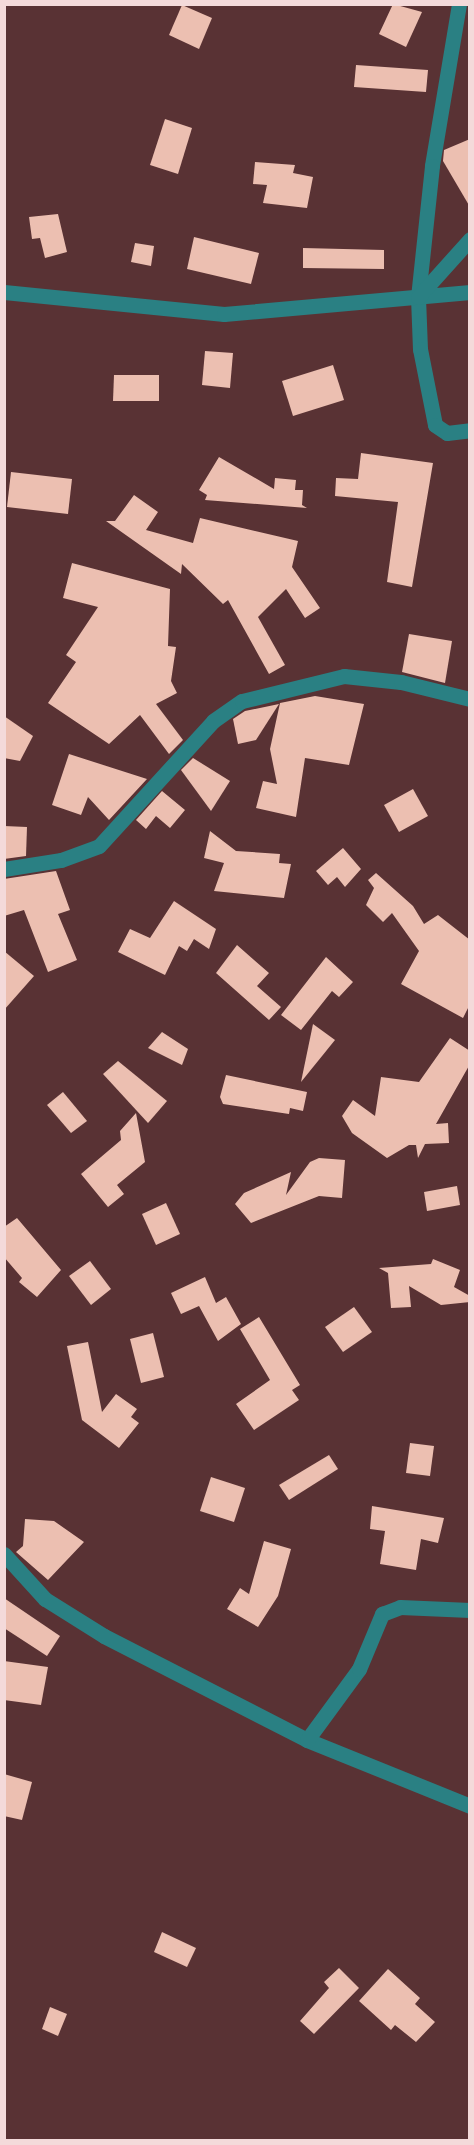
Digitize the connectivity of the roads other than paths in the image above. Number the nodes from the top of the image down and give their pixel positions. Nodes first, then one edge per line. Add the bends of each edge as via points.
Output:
1 (459, 4) edge
2 (470, 239) edge
3 (4, 292) edge
4 (470, 292) edge
5 (418, 297) junction
6 (470, 430) edge
7 (470, 699) edge
8 (4, 869) edge
9 (4, 1554) edge
10 (470, 1610) edge
11 (307, 1740) junction
12 (470, 1806) edge

1 - 5 street via 432,166
2 - 5 street
3 - 5 street via 224,314
4 - 5 street
5 - 6 street via 420,349 435,425 447,433
7 - 8 street via 401,681 344,676 242,701 213,721 99,846 72,857
9 - 11 street via 45,1599 104,1636
10 - 11 street via 400,1607 382,1614 359,1669
11 - 12 street

